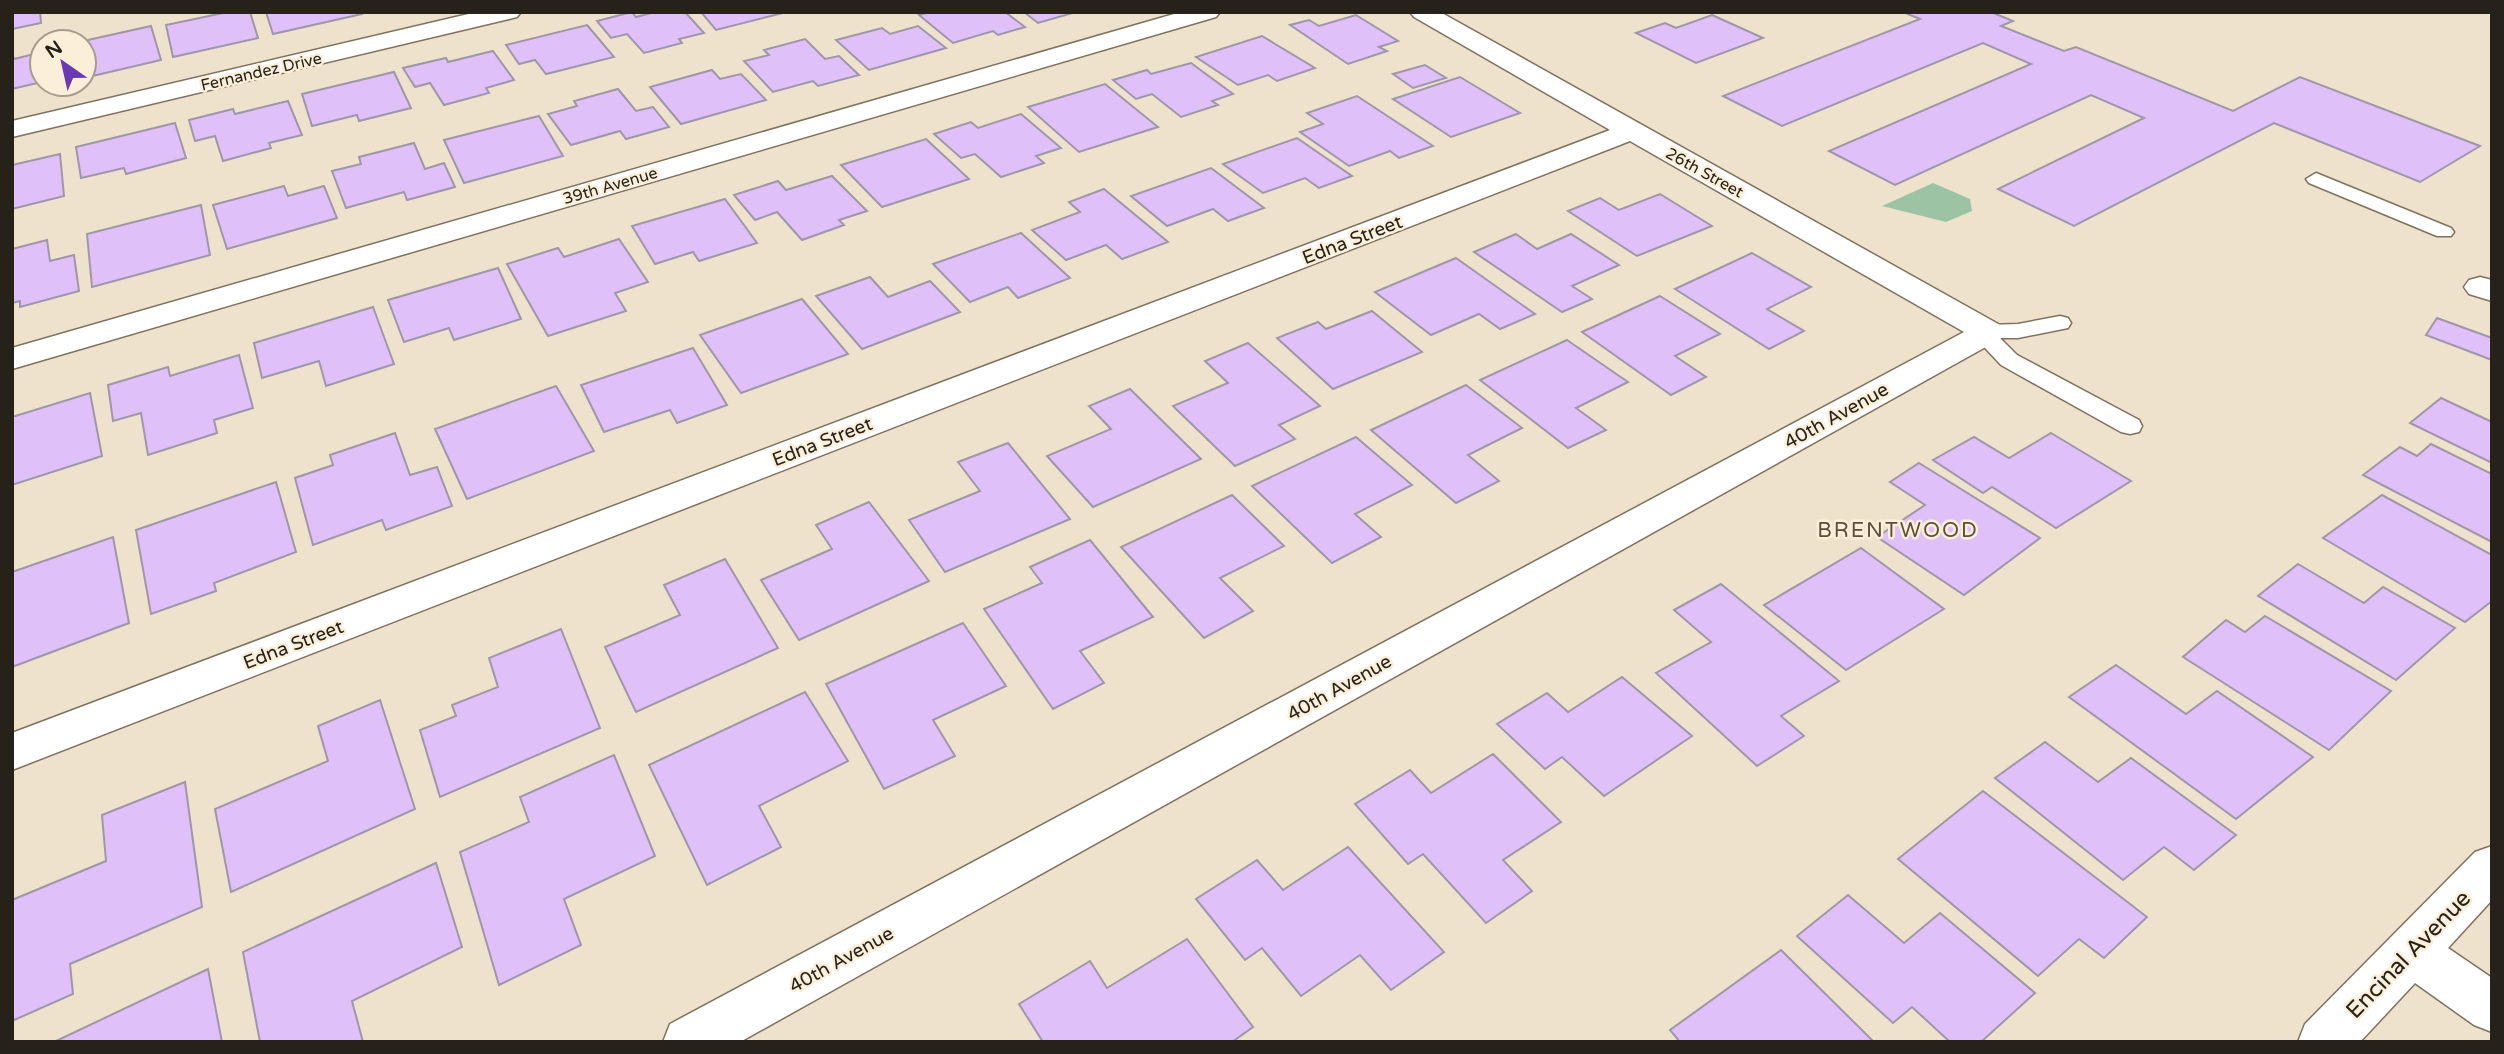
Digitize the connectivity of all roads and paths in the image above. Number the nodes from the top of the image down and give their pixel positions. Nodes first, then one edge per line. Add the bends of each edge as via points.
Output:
1 (509, 12) edge
2 (1208, 12) edge
3 (1422, 12) edge
4 (12, 129) edge
5 (1632, 131) junction
6 (2316, 179) dead end
7 (2444, 232) dead end
8 (2060, 323) dead end
9 (1986, 333) junction
10 (12, 359) edge
11 (2130, 426) dead end
12 (12, 752) edge
13 (2492, 867) edge
14 (2411, 951) junction
15 (2492, 1007) edge
16 (689, 1042) edge
17 (2324, 1042) edge

1 - 4 street, Fernandez Drive
2 - 10 street, 39th Avenue
3 - 5 street, 26th Street
5 - 9 street, 26th Street
5 - 12 street, Edna Street
6 - 7 lane
8 - 9 lane
9 - 11 lane via 2009,360
9 - 16 street, 40th Avenue
13 - 14 street, Encinal Avenue
14 - 15 street
14 - 17 street, Encinal Avenue

